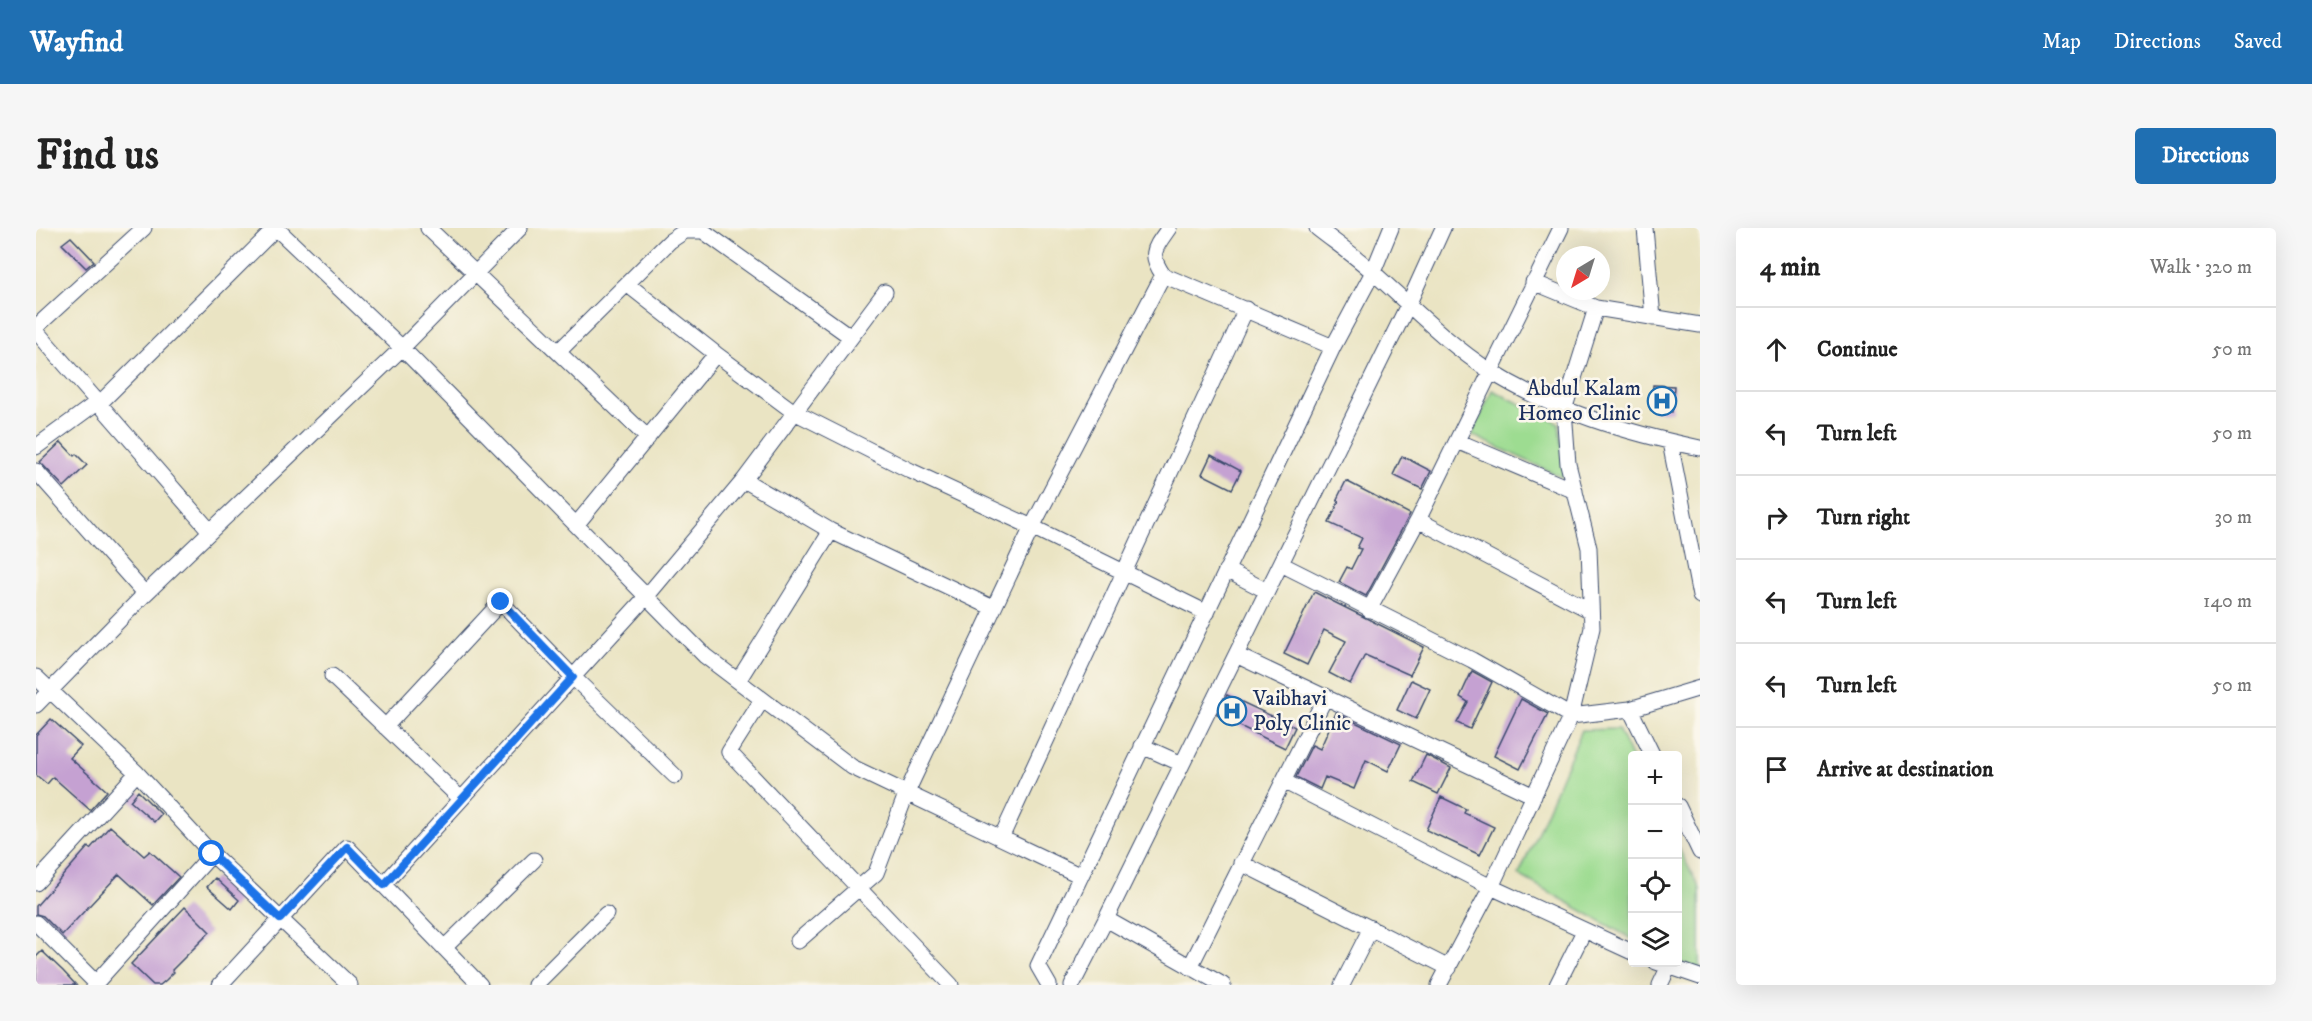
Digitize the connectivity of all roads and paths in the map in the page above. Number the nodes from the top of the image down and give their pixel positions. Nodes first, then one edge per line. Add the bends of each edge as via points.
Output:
1 (142, 228) edge
2 (276, 228) edge
3 (428, 228) edge
4 (520, 228) edge
5 (1169, 228) edge
6 (1317, 228) edge
7 (1391, 228) edge
8 (1443, 228) edge
9 (1561, 228) edge
10 (1645, 228) edge
11 (1373, 272) junction
12 (477, 273) junction
13 (1162, 275) junction
14 (1533, 282) junction
15 (627, 284) junction
16 (885, 291) dead end
17 (1408, 305) junction
18 (1596, 308) junction
19 (1246, 309) junction
20 (1653, 318) junction
21 (1700, 325) edge
22 (36, 329) edge
23 (850, 337) junction
24 (1334, 346) junction
25 (402, 348) junction
26 (558, 352) junction
27 (717, 354) junction
28 (1491, 371) junction
29 (99, 404) junction
30 (1564, 410) junction
31 (794, 412) junction
32 (648, 438) junction
33 (1457, 441) junction
34 (1670, 442) junction
35 (36, 447) edge
36 (1700, 448) edge
37 (36, 471) edge
38 (744, 480) junction
39 (1575, 491) junction
40 (1418, 520) junction
41 (576, 525) junction
42 (1032, 527) junction
43 (210, 531) junction
44 (831, 531) junction
45 (1281, 564) junction
46 (1226, 570) junction
47 (1124, 571) junction
48 (1268, 591) junction
49 (145, 594) junction
50 (1700, 596) edge
51 (646, 597) junction
52 (993, 608) junction
53 (1369, 610) junction
54 (1591, 611) junction
55 (1207, 613) junction
56 (1236, 655) junction
57 (332, 676) dead end
58 (36, 677) edge
59 (573, 677) junction
60 (738, 681) junction
61 (1700, 688) edge
62 (52, 691) junction
63 (1326, 696) junction
64 (762, 700) junction
65 (36, 705) edge
66 (1630, 709) junction
67 (1571, 716) junction
68 (385, 727) junction
69 (1142, 746) junction
70 (1651, 751) edge
71 (1182, 764) junction
72 (137, 773) junction
73 (675, 776) dead end
74 (1283, 781) junction
75 (907, 792) junction
76 (1534, 796) junction
77 (461, 799) junction
78 (1682, 816) edge
79 (1001, 838) junction
80 (1700, 852) edge
81 (212, 854) junction
82 (534, 860) dead end
83 (1241, 863) junction
84 (1081, 876) junction
85 (36, 883) edge
86 (384, 885) junction
87 (1491, 887) junction
88 (857, 889) junction
89 (606, 914) dead end
90 (280, 919) junction
91 (1106, 919) junction
92 (36, 923) edge
93 (1371, 928) junction
94 (1584, 931) junction
95 (798, 941) dead end
96 (444, 948) junction
97 (1628, 950) edge
98 (1190, 967) junction
99 (1662, 967) edge
100 (1668, 967) edge
101 (1449, 968) junction
102 (1700, 977) edge
103 (95, 984) edge
104 (220, 985) edge
105 (350, 985) edge
106 (480, 985) edge
107 (535, 985) edge
108 (951, 985) edge
109 (1049, 985) edge
110 (1072, 985) edge
111 (1223, 985) edge
112 (1342, 985) edge
113 (1439, 985) edge
114 (1557, 985) edge
115 (1660, 985) edge

1 - 22 street
2 - 25 street
2 - 29 street
3 - 12 street
4 - 12 street
5 - 13 street via 1155,249 1153,261
6 - 11 street
7 - 11 street
8 - 17 street
9 - 14 street
10 - 20 street
11 - 17 street
11 - 24 street
12 - 25 street
12 - 26 street
13 - 19 street
13 - 42 street
14 - 18 street
14 - 28 street
15 - 23 street via 670,241 685,231 703,231
15 - 26 street
15 - 27 street
16 - 23 street
17 - 28 street
17 - 45 street
18 - 20 street
18 - 30 street
19 - 24 street
19 - 47 street
20 - 21 street
22 - 29 street
23 - 31 street
24 - 46 street
25 - 41 street
25 - 43 street
26 - 32 street
27 - 31 street
27 - 32 street
28 - 30 street
28 - 33 street
29 - 35 street
29 - 43 street
30 - 34 street
30 - 39 street via 1568,464
31 - 38 street
31 - 42 street
32 - 41 street
33 - 39 street
33 - 40 street
34 - 36 street
34 - 50 street
37 - 49 street
38 - 44 street
38 - 51 street
39 - 54 street via 1589,548
40 - 53 street
40 - 54 street
41 - 51 street
42 - 47 street
42 - 52 street
43 - 49 street
44 - 52 street
44 - 60 street
45 - 48 street
45 - 53 street
46 - 48 street
46 - 55 street
47 - 55 street
47 - 79 street
48 - 56 street
49 - 62 street
51 - 59 street
51 - 60 street via 705,656
52 - 75 street
53 - 67 street via 1472,660
54 - 67 street via 1592,628
55 - 69 street
56 - 63 street
56 - 71 street
57 - 68 street
58 - 62 street
59 - 68 street via 501,602
59 - 73 street
59 - 77 street
60 - 64 street
61 - 66 street
62 - 65 street
62 - 72 street
63 - 74 street
63 - 76 street
64 - 75 street via 852,767
64 - 88 street via 729,753
66 - 67 street
66 - 70 street
67 - 76 street
68 - 77 street
69 - 71 street
69 - 84 street
71 - 91 street
72 - 81 street
72 - 85 street
74 - 83 street
74 - 87 street
75 - 79 street
75 - 88 street via 876,873
76 - 87 street
77 - 86 street
78 - 80 street
79 - 84 street
81 - 90 street
81 - 103 street
82 - 96 street
83 - 93 street
83 - 98 street
84 - 109 street via 1038,966
86 - 90 street via 347,847
86 - 96 street
87 - 94 street
87 - 101 street
88 - 95 street
88 - 108 street
89 - 107 street
90 - 104 street
90 - 105 street
91 - 98 street
91 - 110 street
92 - 103 street
93 - 101 street
93 - 112 street
94 - 97 street
94 - 114 street
96 - 106 street
98 - 111 street
99 - 115 street
100 - 102 street
101 - 113 street

